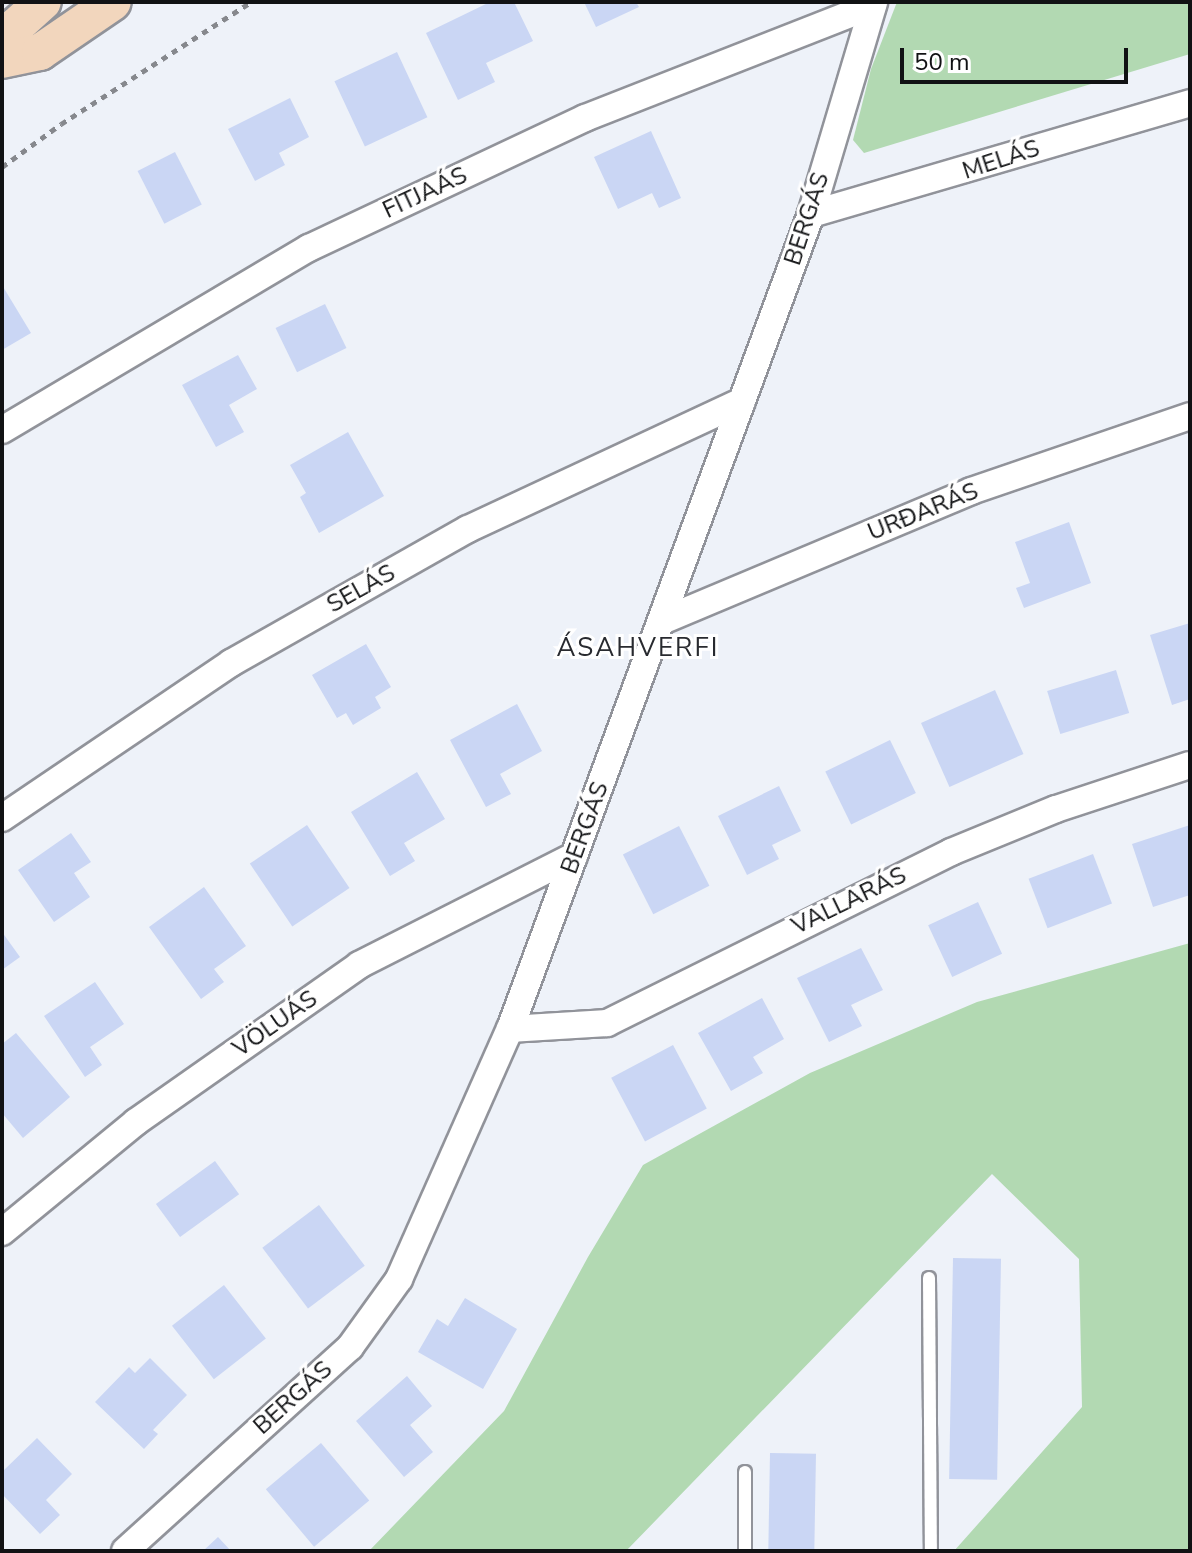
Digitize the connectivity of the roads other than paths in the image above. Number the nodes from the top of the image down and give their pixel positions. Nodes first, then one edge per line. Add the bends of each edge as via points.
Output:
1 (43, 2) edge
2 (113, 2) edge
3 (874, 4) edge
4 (2, 59) edge
5 (1190, 103) edge
6 (811, 214) junction
7 (742, 401) junction
8 (1190, 416) edge
9 (2, 430) edge
10 (662, 621) junction
11 (1190, 765) edge
12 (2, 818) edge
13 (574, 856) junction
14 (510, 1029) junction
15 (2, 1232) edge
16 (929, 1278) dead end
17 (745, 1472) dead end
18 (125, 1551) edge
19 (745, 1551) edge
20 (931, 1551) edge

1 - 4 main road via 16,26
2 - 4 main road via 40,52
3 - 6 street, BERGÁS
3 - 9 street, FITJAÁS via 585,118 309,248
5 - 6 street, MELÁS
6 - 7 street, BERGÁS
7 - 10 street, BERGÁS
7 - 12 street, SELÁS via 468,529 349,596 231,663
8 - 10 street, URÐARÁS via 971,491
10 - 13 street, BERGÁS
11 - 14 street, VALLARÁS via 1056,809 951,852 607,1023
13 - 14 street, BERGÁS
13 - 15 street, VÖLUÁS via 359,965 136,1122
14 - 18 street, BERGÁS via 399,1279 350,1347
16 - 20 lane
17 - 19 lane

